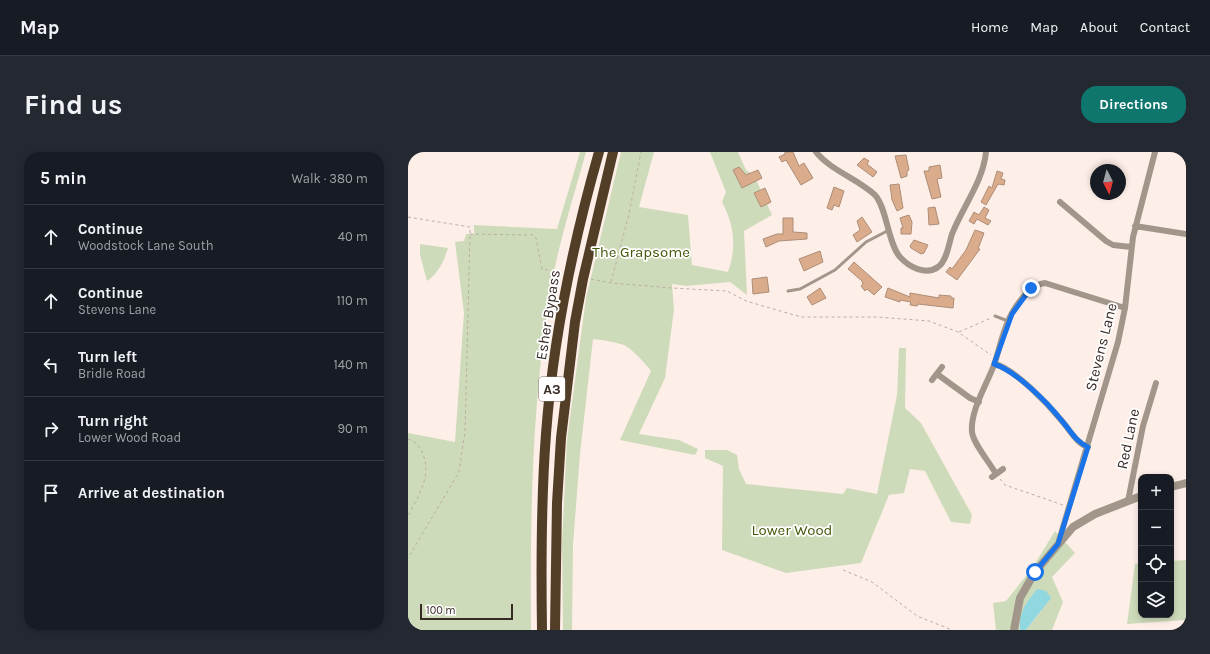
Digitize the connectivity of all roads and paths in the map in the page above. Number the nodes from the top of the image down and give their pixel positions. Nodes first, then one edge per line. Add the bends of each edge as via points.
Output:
1 (599, 152) edge
2 (613, 152) edge
3 (641, 152) edge
4 (816, 152) edge
5 (986, 152) edge
6 (1155, 152) edge
7 (1060, 202) dead end
8 (408, 217) edge
9 (1135, 226) junction
10 (889, 230) junction
11 (470, 234) junction
12 (1186, 234) edge
13 (1131, 247) junction
14 (559, 272) dead end
15 (591, 278) dead end
16 (611, 283) junction
17 (788, 291) dead end
18 (1125, 308) junction
19 (995, 316) joint
20 (1008, 321) junction
21 (958, 332) junction
22 (995, 362) junction
23 (942, 367) dead end
24 (937, 374) junction
25 (932, 380) dead end
26 (1156, 383) dead end
27 (979, 402) junction
28 (408, 439) edge
29 (1088, 447) junction
30 (1003, 469) dead end
31 (994, 475) junction
32 (1186, 483) edge
33 (1174, 486) edge
34 (1138, 497) edge
35 (1128, 501) junction
36 (1069, 507) junction
37 (408, 516) edge
38 (1064, 521) junction
39 (1072, 527) junction
40 (1058, 544) junction
41 (408, 558) edge
42 (844, 570) dead end
43 (542, 630) edge
44 (555, 630) edge
45 (952, 630) edge
46 (1014, 630) edge

1 - 43 highway, Esher Bypass / A3 via 570,270 546,433
2 - 44 highway, Esher Bypass / A3 via 575,322 561,438
3 - 16 path via 630,214
4 - 10 street via 876,197
5 - 10 street via 978,183 955,226 939,267 921,270 908,265 899,256
6 - 9 street, Stevens Lane
7 - 13 street via 1106,241 1113,245
8 - 11 path via 470,227
9 - 12 street
9 - 13 street, Stevens Lane
10 - 17 lane via 866,242 835,270 800,289
11 - 14 path via 533,235 536,238 542,269
11 - 41 path via 465,432 459,472
13 - 18 street, Stevens Lane
15 - 16 path
16 - 21 path via 727,290 746,301 800,317 921,319
18 - 20 street via 1045,283 1031,288
18 - 29 street, Stevens Lane
19 - 20 lane
19 - 21 path
20 - 22 street
21 - 22 path
22 - 27 street
22 - 29 street via 1043,399 1077,440
23 - 24 street
24 - 25 street
24 - 27 street
26 - 35 street, Red Lane via 1143,426
27 - 31 street via 972,422 972,437
28 - 37 path via 421,449 427,472
29 - 36 street, Stevens Lane
30 - 31 street
31 - 36 path via 1005,485
32 - 33 street
34 - 35 street
35 - 39 street via 1095,514
36 - 38 street, Stevens Lane
38 - 39 street
38 - 40 street, Stevens Lane
39 - 40 street
40 - 46 street via 1035,572 1020,598
42 - 45 path via 872,582 917,616

